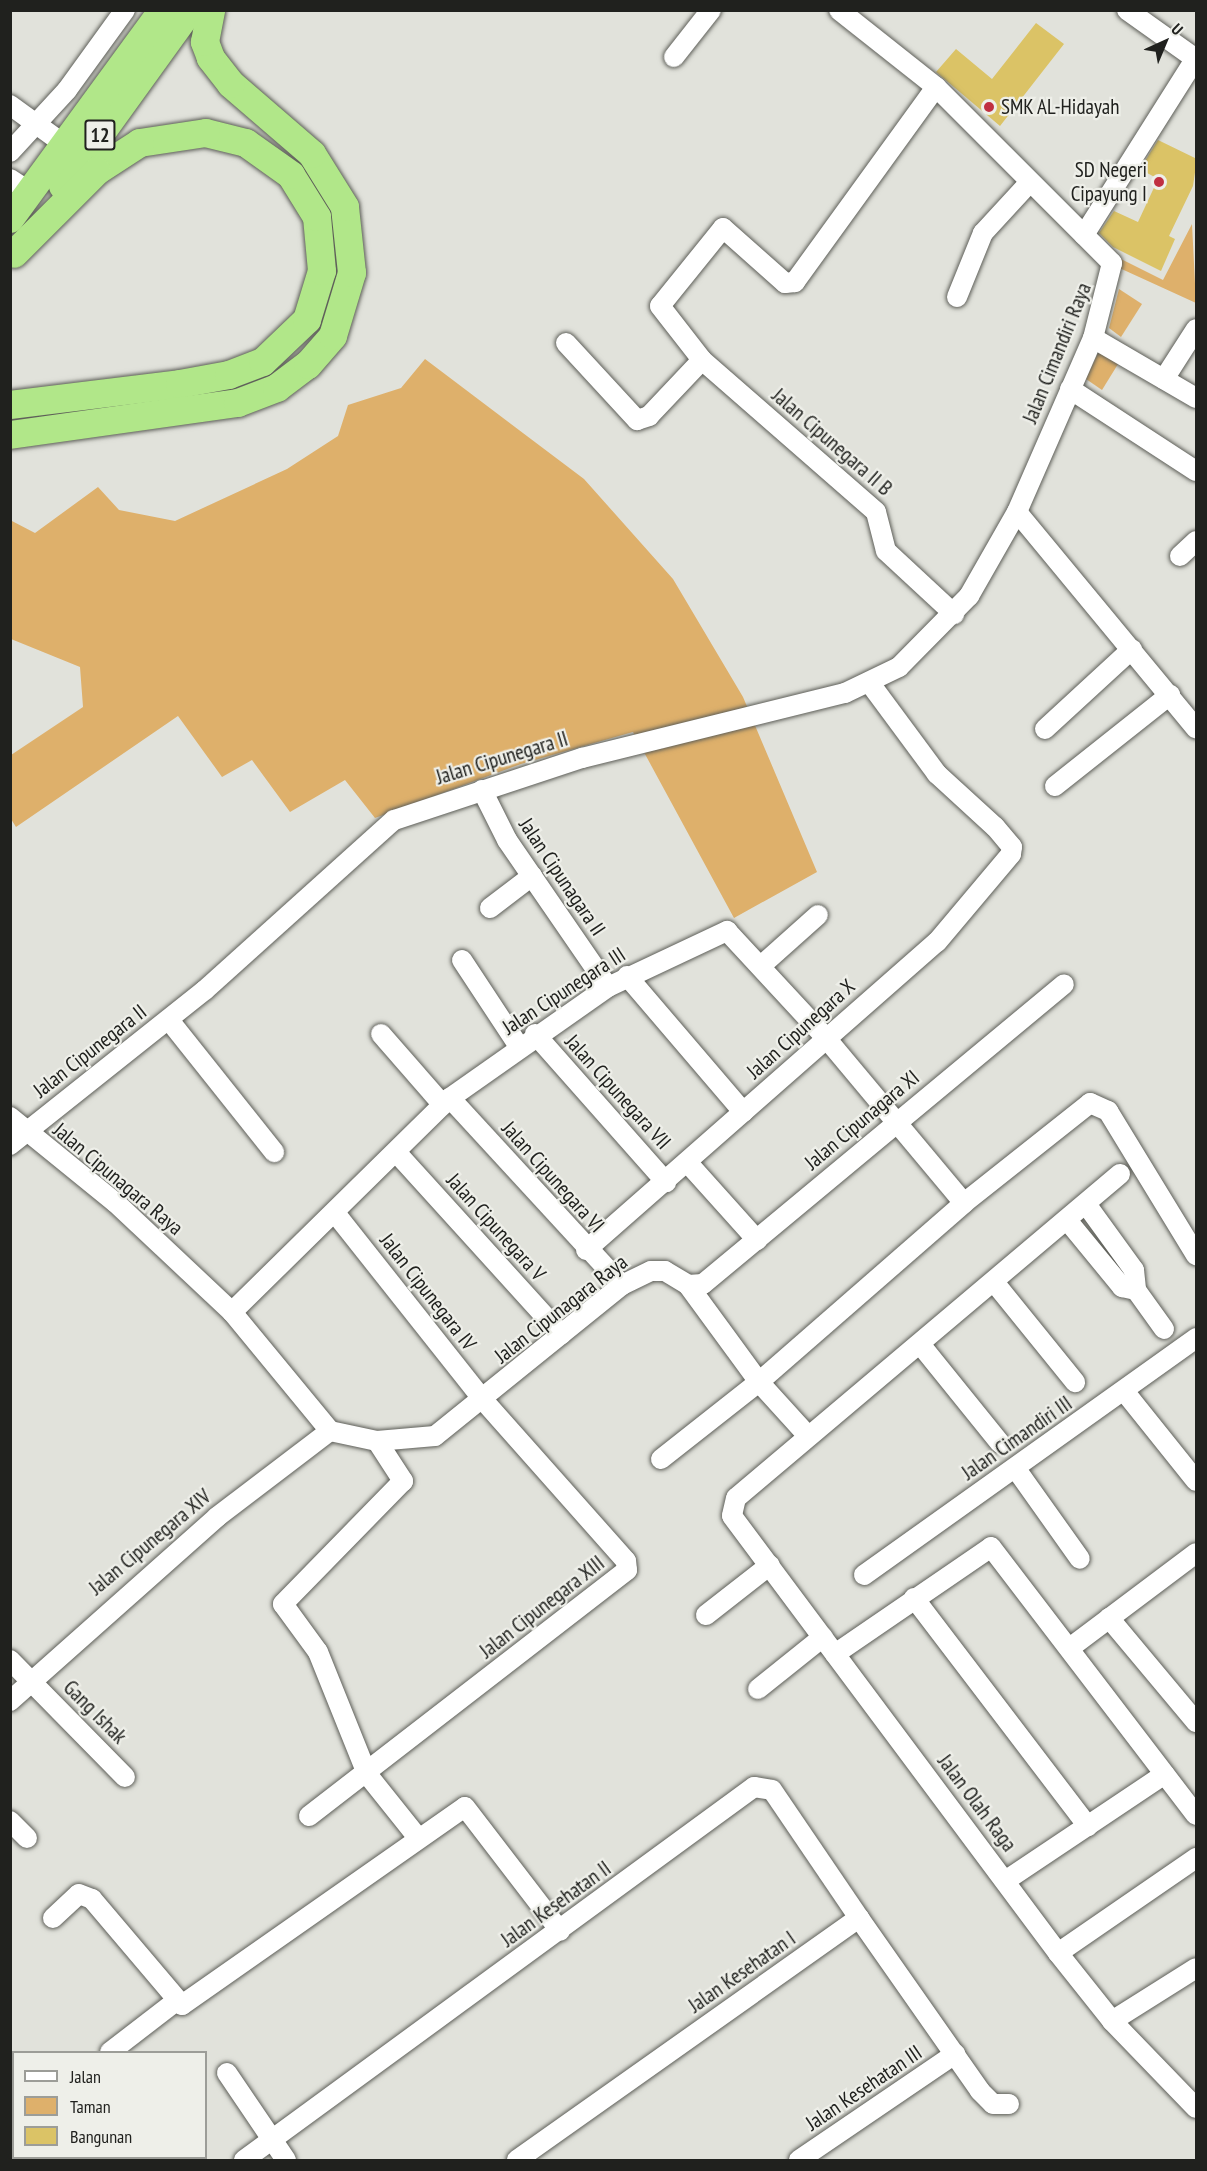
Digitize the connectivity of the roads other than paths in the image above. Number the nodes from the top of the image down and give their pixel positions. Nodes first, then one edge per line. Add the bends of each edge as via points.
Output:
1 (125, 10) edge
2 (163, 10) edge
3 (190, 10) edge
4 (211, 10) edge
5 (711, 10) edge
6 (839, 10) edge
7 (1127, 10) edge
8 (674, 57) dead end
9 (1196, 58) edge
10 (936, 87) junction
11 (10, 105) edge
12 (35, 125) junction
13 (65, 145) junction
14 (10, 152) edge
15 (1029, 183) junction
16 (20, 186) edge
17 (10, 219) edge
18 (1084, 235) junction
19 (12, 256) edge
20 (957, 297) dead end
21 (1197, 330) edge
22 (1093, 338) junction
23 (566, 343) dead end
24 (702, 360) junction
25 (1164, 379) junction
26 (1070, 389) junction
27 (1197, 398) edge
28 (10, 405) edge
29 (10, 435) edge
30 (1197, 471) edge
31 (1017, 512) junction
32 (1197, 541) edge
33 (1180, 556) dead end
34 (954, 614) junction
35 (1132, 649) junction
36 (869, 682) junction
37 (1170, 695) junction
38 (1197, 728) edge
39 (1045, 729) dead end
40 (1055, 786) dead end
41 (482, 790) junction
42 (531, 876) junction
43 (490, 908) dead end
44 (818, 915) dead end
45 (462, 960) dead end
46 (762, 965) junction
47 (627, 976) junction
48 (1064, 984) dead end
49 (608, 987) junction
50 (169, 1020) junction
51 (381, 1034) dead end
52 (535, 1034) junction
53 (826, 1038) junction
54 (520, 1048) junction
55 (447, 1102) junction
56 (743, 1112) junction
57 (10, 1117) edge
58 (896, 1124) junction
59 (25, 1131) junction
60 (10, 1145) edge
61 (274, 1152) dead end
62 (396, 1152) junction
63 (687, 1162) junction
64 (1120, 1174) dead end
65 (666, 1182) junction
66 (964, 1203) junction
67 (1086, 1204) junction
68 (335, 1213) junction
69 (1067, 1220) junction
70 (757, 1240) junction
71 (586, 1250) junction
72 (1197, 1255) edge
73 (994, 1282) junction
74 (622, 1285) junction
75 (688, 1285) junction
76 (1136, 1290) junction
77 (232, 1312) junction
78 (1164, 1329) dead end
79 (561, 1334) junction
80 (920, 1344) junction
81 (1194, 1344) edge
82 (759, 1382) junction
83 (1075, 1382) dead end
84 (1125, 1391) junction
85 (484, 1401) junction
86 (330, 1431) junction
87 (808, 1436) junction
88 (377, 1441) junction
89 (1000, 1443) dead end
90 (661, 1459) dead end
91 (1016, 1469) junction
92 (1197, 1481) edge
93 (1197, 1553) edge
94 (1080, 1559) dead end
95 (770, 1564) junction
96 (864, 1575) dead end
97 (914, 1598) junction
98 (706, 1615) dead end
99 (1109, 1618) junction
100 (823, 1637) junction
101 (1071, 1647) junction
102 (835, 1654) junction
103 (10, 1660) edge
104 (30, 1682) junction
105 (758, 1689) dead end
106 (10, 1701) edge
107 (1197, 1722) edge
108 (367, 1774) junction
109 (1165, 1774) junction
110 (125, 1777) dead end
111 (1197, 1815) edge
112 (309, 1816) dead end
113 (10, 1821) edge
114 (1088, 1826) junction
115 (27, 1838) dead end
116 (418, 1838) junction
117 (1197, 1858) edge
118 (1005, 1881) junction
119 (53, 1918) dead end
120 (859, 1918) junction
121 (560, 1931) junction
122 (1058, 1953) junction
123 (1196, 1968) edge
124 (175, 2002) junction
125 (1112, 2021) junction
126 (111, 2051) edge
127 (955, 2054) junction
128 (227, 2073) dead end
129 (1009, 2104) dead end
130 (1197, 2108) edge
131 (272, 2142) junction
132 (244, 2160) edge
133 (286, 2160) edge
134 (517, 2160) edge
135 (799, 2160) edge

1 - 12 street
2 - 13 highway, 12
3 - 19 highway, 12
4 - 29 highway via 205,42 211,58 231,84 312,154 345,207 352,273 333,336 308,365 277,388 238,404
5 - 8 street
6 - 10 street, Jalan Cimandiri Raya
7 - 9 street
9 - 18 street
10 - 15 street, Jalan Cimandiri Raya
10 - 24 street, Jalan Cipunegara II B via 795,282 785,283 723,228 661,300 662,312
11 - 12 street
12 - 13 street
12 - 14 street
13 - 16 highway, 12
15 - 18 street, Jalan Cimandiri Raya
15 - 20 street via 983,232
16 - 17 highway, 12
18 - 22 street, Jalan Cimandiri Raya via 1108,254 1114,273
19 - 28 highway via 97,171 140,143 206,134 246,143 271,156 305,193 322,241 318,294 308,320 263,362 229,375
21 - 25 street
22 - 25 street
22 - 26 street, Jalan Cimandiri Raya
23 - 24 street via 637,420 649,416
24 - 34 street, Jalan Cipunegara II B via 876,512 886,551
25 - 27 street
26 - 30 street
26 - 31 street, Jalan Cimandiri Raya
31 - 34 street, Jalan Cipunegara II
31 - 35 street
32 - 33 street
34 - 36 street, Jalan Cipunegara II via 914,657
35 - 37 street
35 - 39 street
36 - 41 street, Jalan Cipunegara II via 834,696 582,758
36 - 53 street, Jalan Cipunegara X via 937,774 1012,847 1011,854 937,942
37 - 38 street
37 - 40 street
41 - 42 street, Jalan Cipunagara II
41 - 50 street, Jalan Cipunegara II via 439,801 378,832
42 - 43 street
42 - 49 street, Jalan Cipunagara II
44 - 46 street
45 - 54 street
46 - 47 street, Jalan Cipunegara III via 726,931
46 - 53 street, Jalan Cipunegara III
47 - 49 street, Jalan Cipunegara III
47 - 56 street
48 - 58 street, Jalan Cipunagara XI
49 - 52 street, Jalan Cipunegara III
50 - 59 street, Jalan Cipunegara II
50 - 61 street
51 - 55 street, Jalan Cipunegara VI
52 - 54 street, Jalan Cipunegara III
52 - 65 street, Jalan Cipunegara VII
53 - 56 street, Jalan Cipunegara X
53 - 58 street, Jalan Cipunegara III
54 - 55 street, Jalan Cipunegara III
55 - 62 street, Jalan Cipunegara III
55 - 71 street, Jalan Cipunegara VI
56 - 63 street, Jalan Cipunegara X
57 - 59 street, Jalan Cipunagara Raya
58 - 66 street, Jalan Cipunegara III
58 - 70 street, Jalan Cipunagara XI
59 - 60 street, Jalan Cipunegara II
59 - 77 street, Jalan Cipunagara Raya via 116,1203
62 - 68 street, Jalan Cipunegara III
62 - 79 street, Jalan Cipunegara V
63 - 65 street, Jalan Cipunegara X
63 - 70 street
64 - 67 street
65 - 71 street, Jalan Cipunegara X
66 - 72 street via 1090,1103 1108,1111
66 - 82 street
67 - 69 street
67 - 76 street via 1134,1270
68 - 77 street, Jalan Cipunegara III
68 - 85 street, Jalan Cipunegara IV
69 - 73 street
69 - 76 street via 1122,1287
70 - 75 street, Jalan Cipunagara XI via 703,1284
71 - 74 street, Jalan Cipunegara VI
73 - 80 street
73 - 83 street
74 - 75 street, Jalan Cipunagara Raya via 651,1270 665,1271
74 - 79 street, Jalan Cipunagara Raya
75 - 82 street, Jalan Cipunagara Raya
76 - 78 street
77 - 86 street, Jalan Cipunagara Raya
79 - 85 street, Jalan Cipunagara Raya
80 - 87 street
80 - 89 street
81 - 84 street, Jalan Cimandiri III
82 - 87 street, Jalan Cipunagara Raya
82 - 90 street
84 - 91 street, Jalan Cimandiri III
84 - 92 street
85 - 88 street, Jalan Cipunagara Raya via 435,1436
85 - 108 street, Jalan Cipunegara XIII via 626,1561 627,1570
86 - 88 street, Jalan Cipunagara Raya
86 - 104 street, Jalan Cipunegara XIV via 217,1517
87 - 95 street, Jalan Olah Raga via 736,1498 732,1516
88 - 108 street via 403,1481 283,1604 318,1652
91 - 94 street
91 - 96 street, Jalan Cimandiri III
93 - 99 street
95 - 98 street
95 - 100 street, Jalan Olah Raga
97 - 101 street via 991,1546
97 - 102 street
97 - 114 street
99 - 101 street
99 - 107 street
100 - 102 street, Jalan Olah Raga
100 - 105 street
101 - 109 street
102 - 118 street, Jalan Olah Raga
103 - 104 street, Gang Ishak
104 - 106 street, Jalan Cipunegara XIV
104 - 110 street, Gang Ishak
108 - 112 street, Jalan Cipunegara XIII
108 - 116 street
109 - 111 street
109 - 114 street
113 - 115 street
114 - 118 street
116 - 121 street via 465,1807
116 - 124 street via 182,2005
117 - 122 street
118 - 122 street, Jalan Olah Raga
119 - 124 street via 79,1894 92,1899
120 - 121 street, Jalan Kesehatan II via 763,1784
120 - 127 street
120 - 134 street, Jalan Kesehatan I
121 - 131 street, Jalan Kesehatan II
122 - 125 street, Jalan Olah Raga
123 - 125 street
124 - 126 street
125 - 130 street, Jalan Olah Raga
127 - 129 street via 989,2102
127 - 135 street, Jalan Kesehatan III
128 - 131 street
131 - 132 street, Jalan Kesehatan II
131 - 133 street

